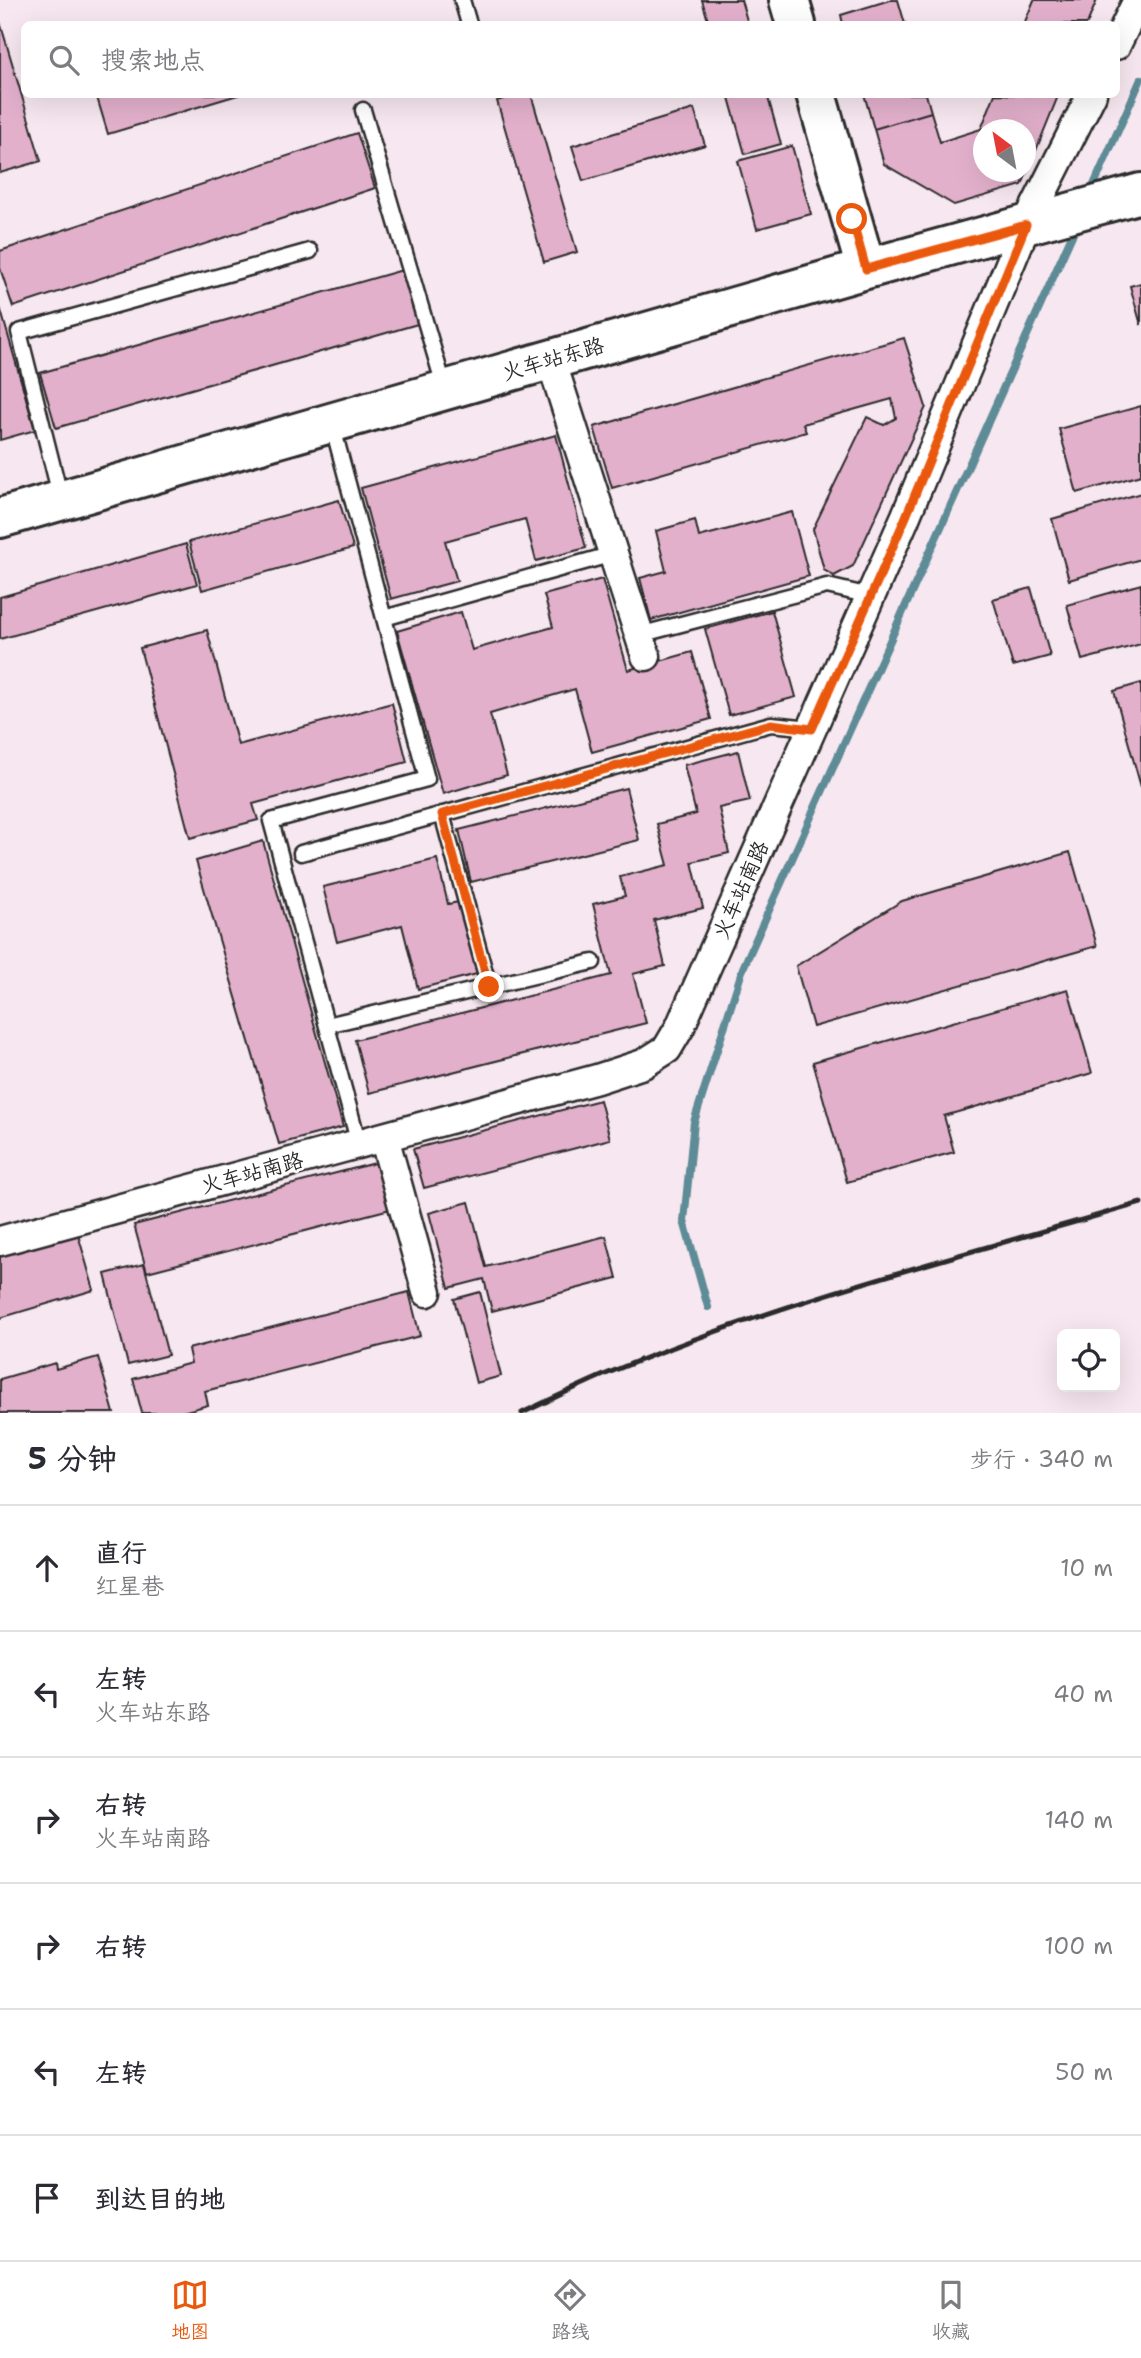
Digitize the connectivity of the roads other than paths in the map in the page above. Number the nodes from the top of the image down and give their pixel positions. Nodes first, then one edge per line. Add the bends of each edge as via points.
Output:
1 (462, 0) edge
2 (789, 0) edge
3 (1137, 11) edge
4 (468, 21) edge
5 (795, 21) edge
6 (1120, 39) edge
7 (817, 98) edge
8 (1090, 98) edge
9 (363, 110) dead end
10 (1124, 197) edge
11 (1036, 222) junction
12 (310, 251) dead end
13 (866, 269) junction
14 (551, 360) junction
15 (445, 390) junction
16 (332, 423) junction
17 (62, 500) junction
18 (0, 519) edge
19 (613, 554) junction
20 (870, 596) junction
21 (384, 618) junction
22 (642, 645) joint
23 (812, 729) junction
24 (442, 814) junction
25 (301, 853) dead end
26 (593, 962) dead end
27 (489, 987) junction
28 (327, 1025) junction
29 (372, 1140) junction
30 (0, 1241) edge
31 (427, 1292) dead end

1 - 4 lane
2 - 5 main road
3 - 6 street
7 - 13 main road
8 - 11 street, 火车站南路
9 - 15 lane
10 - 11 main road, 火车站东路
11 - 13 main road, 火车站东路
11 - 20 street, 火车站南路
12 - 17 lane via 19,332
13 - 14 main road, 火车站东路
14 - 15 main road, 火车站东路
14 - 19 street
15 - 16 main road, 火车站东路
16 - 17 main road, 火车站东路
16 - 21 lane
17 - 18 main road, 火车站东路
19 - 21 lane
19 - 22 street
20 - 22 lane via 827,586
20 - 23 street, 火车站南路
21 - 28 lane via 427,779 271,821
23 - 24 lane via 771,724
23 - 29 street, 火车站南路 via 667,1049 643,1064 597,1079
24 - 25 lane
24 - 27 lane
26 - 27 lane
27 - 28 lane
28 - 29 lane
29 - 30 street, 火车站南路
29 - 31 street

